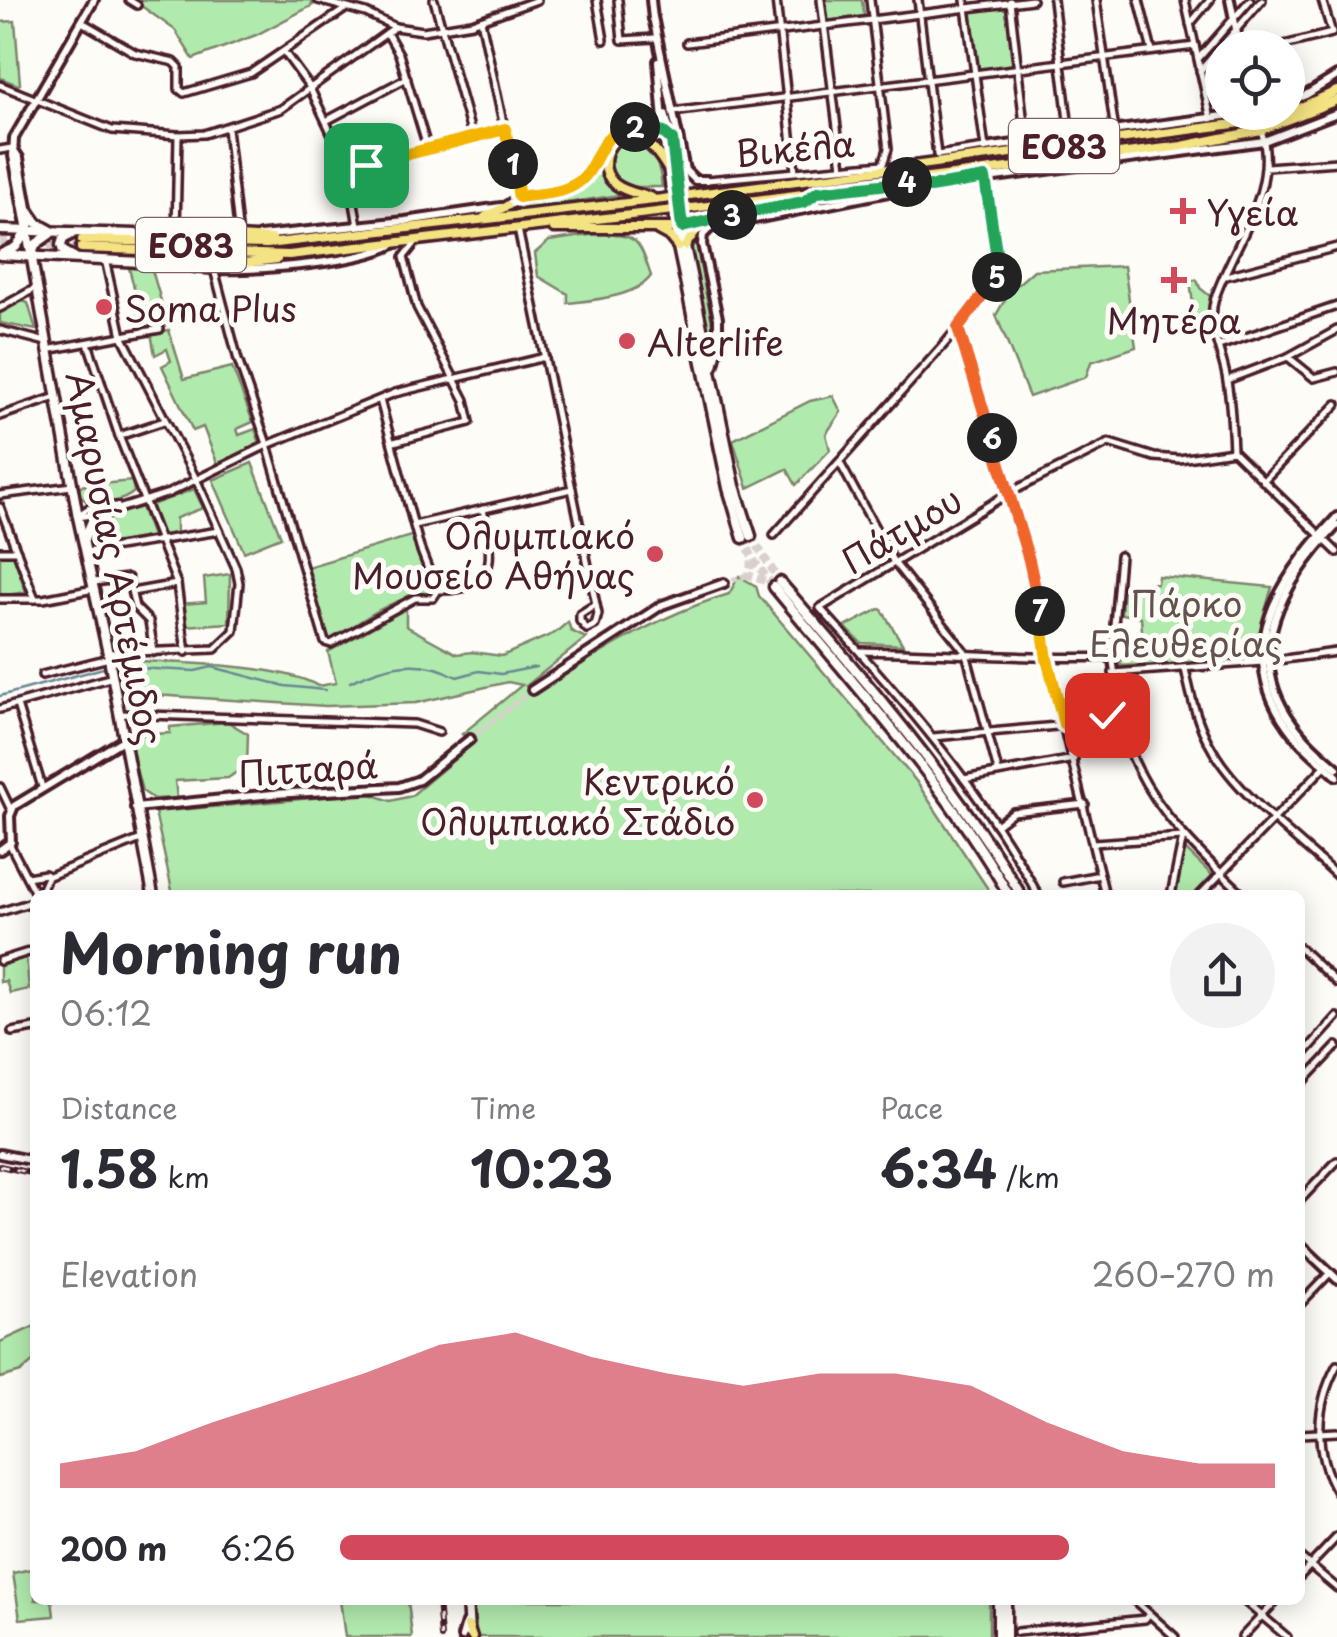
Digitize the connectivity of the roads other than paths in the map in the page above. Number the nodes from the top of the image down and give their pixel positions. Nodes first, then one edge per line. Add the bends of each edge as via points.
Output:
1 (94, 0) edge
2 (129, 0) edge
3 (318, 0) edge
4 (434, 0) edge
5 (537, 0) edge
6 (596, 0) edge
7 (618, 0) edge
8 (651, 0) edge
9 (776, 0) edge
10 (821, 0) edge
11 (870, 0) edge
12 (918, 0) edge
13 (1032, 0) edge
14 (1053, 0) edge
15 (1096, 0) edge
16 (1139, 0) edge
17 (1184, 0) edge
18 (1210, 0) edge
19 (1230, 0) edge
20 (1250, 0) edge
21 (1262, 0) edge
22 (1322, 0) edge
23 (1010, 1) edge
24 (966, 4) edge
25 (137, 5) dead end
26 (345, 8) junction
27 (920, 13) junction
28 (653, 18) junction
29 (1234, 18) junction
30 (872, 19) junction
31 (481, 20) junction
32 (82, 22) junction
33 (825, 24) junction
34 (1190, 24) junction
35 (396, 27) junction
36 (443, 29) junction
37 (1236, 29) junction
38 (780, 30) junction
39 (387, 32) junction
40 (655, 38) junction
41 (604, 40) dead end
42 (1305, 40) edge
43 (687, 42) dead end
44 (1195, 46) junction
45 (1152, 51) junction
46 (284, 52) junction
47 (1104, 57) junction
48 (1198, 59) junction
49 (1061, 62) junction
50 (1018, 68) junction
51 (1200, 71) junction
52 (975, 73) junction
53 (1337, 76) edge
54 (407, 78) junction
55 (927, 80) junction
56 (881, 85) junction
57 (0, 86) edge
58 (309, 86) junction
59 (1337, 90) edge
60 (833, 92) junction
61 (1205, 93) edge
62 (1305, 95) edge
63 (787, 98) junction
64 (37, 100) junction
65 (1337, 100) edge
66 (1305, 106) edge
67 (1305, 108) edge
68 (668, 112) junction
69 (1337, 113) edge
70 (1205, 120) edge
71 (326, 121) junction
72 (1205, 127) edge
73 (227, 128) junction
74 (505, 129) junction
75 (1118, 130) junction
76 (1226, 130) edge
77 (1260, 130) edge
78 (178, 136) junction
79 (1070, 136) junction
80 (668, 137) junction
81 (1134, 137) junction
82 (473, 138) junction
83 (1264, 141) junction
84 (1030, 142) junction
85 (12, 148) junction
86 (985, 148) junction
87 (1048, 148) junction
88 (0, 150) edge
89 (428, 150) junction
90 (1118, 158) junction
91 (965, 160) junction
92 (884, 161) junction
93 (1337, 162) edge
94 (842, 167) junction
95 (1267, 167) junction
96 (348, 168) junction
97 (668, 169) junction
98 (795, 172) junction
99 (872, 174) junction
100 (985, 178) junction
101 (707, 180) junction
102 (914, 181) junction
103 (930, 187) junction
104 (818, 192) junction
105 (709, 193) junction
106 (519, 197) junction
107 (670, 200) junction
108 (507, 206) junction
109 (28, 210) junction
110 (404, 221) junction
111 (707, 221) junction
112 (462, 224) junction
113 (358, 226) junction
114 (542, 226) junction
115 (678, 227) junction
116 (422, 228) junction
117 (654, 228) junction
118 (0, 230) edge
119 (518, 230) junction
120 (27, 231) junction
121 (54, 232) junction
122 (176, 236) junction
123 (239, 237) junction
124 (80, 240) junction
125 (301, 242) junction
126 (416, 242) junction
127 (394, 244) junction
128 (682, 246) junction
129 (1337, 247) edge
130 (0, 255) edge
131 (289, 255) junction
132 (30, 256) junction
133 (77, 258) junction
134 (105, 259) junction
135 (182, 264) junction
136 (214, 269) junction
137 (1226, 276) junction
138 (36, 288) junction
139 (1337, 306) edge
140 (0, 308) edge
141 (160, 328) dead end
142 (958, 328) junction
143 (0, 330) edge
144 (1337, 330) edge
145 (122, 336) junction
146 (88, 342) junction
147 (47, 346) junction
148 (718, 346) junction
149 (1219, 346) junction
150 (703, 349) junction
151 (1288, 356) junction
152 (545, 357) junction
153 (712, 370) junction
154 (1337, 372) edge
155 (453, 376) junction
156 (1227, 380) junction
157 (56, 397) junction
158 (380, 400) junction
159 (1336, 406) edge
160 (0, 416) edge
161 (164, 421) junction
162 (120, 436) junction
163 (393, 442) junction
164 (267, 445) junction
165 (1233, 451) junction
166 (840, 463) junction
167 (1262, 481) junction
168 (197, 482) junction
169 (572, 489) junction
170 (73, 491) junction
171 (1009, 493) junction
172 (0, 495) edge
173 (145, 500) junction
174 (124, 506) junction
175 (0, 507) edge
176 (89, 508) junction
177 (483, 509) junction
178 (108, 512) junction
179 (78, 517) junction
180 (1337, 517) edge
181 (414, 525) junction
182 (1337, 525) edge
183 (219, 531) junction
184 (774, 535) dead end
185 (1321, 538) junction
186 (160, 539) junction
187 (85, 548) junction
188 (0, 551) edge
189 (17, 551) junction
190 (1337, 552) edge
191 (1120, 556) dead end
192 (893, 562) junction
193 (724, 583) tunnel mouth
194 (177, 584) junction
195 (93, 586) junction
196 (436, 590) junction
197 (132, 592) junction
198 (0, 599) edge
199 (36, 599) junction
200 (596, 604) junction
201 (860, 651) junction
202 (154, 652) junction
203 (186, 652) junction
204 (1337, 652) edge
205 (966, 653) junction
206 (1112, 657) junction
207 (1047, 659) junction
208 (1266, 662) junction
209 (111, 664) junction
210 (1185, 669) junction
211 (1114, 673) junction
212 (42, 675) dead end
213 (532, 690) tunnel mouth
214 (17, 705) junction
215 (0, 710) edge
216 (1118, 713) junction
217 (119, 714) junction
218 (1064, 724) junction
219 (439, 732) dead end
220 (990, 732) junction
221 (933, 738) junction
222 (470, 739) tunnel mouth
223 (123, 740) junction
224 (1074, 759) junction
225 (1328, 764) junction
226 (998, 772) junction
227 (1337, 772) edge
228 (964, 779) junction
229 (0, 786) edge
230 (42, 787) junction
231 (1085, 804) junction
232 (135, 808) junction
233 (11, 810) junction
234 (1275, 818) junction
235 (996, 825) junction
236 (1183, 837) junction
237 (141, 839) junction
238 (1093, 843) junction
239 (10, 845) junction
240 (0, 850) edge
241 (1221, 874) junction
242 (1100, 875) junction
243 (26, 876) junction
244 (47, 876) junction
245 (1337, 876) edge
246 (1063, 882) dead end
247 (33, 890) edge
248 (40, 890) edge
249 (152, 890) edge
250 (1006, 890) edge
251 (1018, 890) edge
252 (1035, 890) edge
253 (1104, 890) edge
254 (1171, 890) edge
255 (1205, 890) edge
256 (1239, 890) edge
257 (30, 900) edge
258 (0, 912) edge
259 (30, 952) edge
260 (1305, 953) edge
261 (0, 962) edge
262 (1337, 983) edge
263 (1337, 1017) edge
264 (30, 1029) edge
265 (12, 1032) dead end
266 (1337, 1046) edge
267 (1305, 1052) edge
268 (1305, 1080) edge
269 (0, 1154) edge
270 (30, 1160) edge
271 (1337, 1160) edge
272 (1328, 1170) junction
273 (1337, 1180) edge
274 (1305, 1195) edge
275 (1305, 1249) edge
276 (1334, 1276) edge
277 (1305, 1300) edge
278 (1337, 1365) edge
279 (1320, 1432) junction
280 (1337, 1432) edge
281 (1305, 1434) edge
282 (1337, 1492) edge
283 (1337, 1537) edge
284 (1305, 1563) edge
285 (1309, 1567) junction
286 (1305, 1571) edge
287 (1337, 1588) edge
288 (467, 1605) edge
289 (998, 1605) edge
290 (1006, 1605) edge
291 (1139, 1605) edge
292 (1249, 1605) edge
293 (1273, 1605) edge
294 (1149, 1614) junction
295 (1262, 1617) junction
296 (1016, 1632) dead end
297 (468, 1637) edge
298 (998, 1637) edge
299 (1006, 1637) edge
300 (1175, 1637) edge
301 (1242, 1637) edge
302 (1287, 1637) edge

1 - 32 street
2 - 25 street
3 - 26 street
4 - 36 street
5 - 31 street
6 - 41 street
7 - 40 street via 622,40
8 - 28 street
9 - 38 street
10 - 33 street
11 - 30 street
12 - 27 street
13 - 23 street
14 - 49 street
15 - 47 street
16 - 45 street
17 - 34 street
18 - 34 street
19 - 29 street
20 - 29 street
21 - 37 street
22 - 42 street via 1332,33
23 - 24 street
23 - 50 street
24 - 27 street
24 - 52 street
26 - 35 street
26 - 46 street
27 - 30 street
27 - 55 street
28 - 40 street
28 - 68 street
29 - 37 street
29 - 48 street
30 - 33 street
30 - 56 street
31 - 36 street
31 - 74 street
32 - 46 street via 129,50 174,62 184,93 251,73
32 - 64 street
33 - 38 street
33 - 60 street
34 - 44 street
35 - 36 street
35 - 39 street
36 - 82 street
37 - 51 street
38 - 43 street
38 - 63 street
39 - 54 street
39 - 58 street
40 - 68 street
44 - 45 street
44 - 48 street
45 - 47 street
46 - 58 street
47 - 49 street
47 - 75 street
48 - 51 street
49 - 50 street
49 - 79 street
50 - 52 street
50 - 84 street
51 - 61 street
52 - 55 street
52 - 86 street
53 - 62 street
54 - 71 street
54 - 89 street
55 - 56 street
55 - 86 street via 937,155
56 - 60 street
56 - 92 street
57 - 64 street
58 - 71 street
58 - 73 street via 281,109
59 - 66 main road, ΕΟ83
60 - 63 street
60 - 94 street
63 - 68 street
63 - 98 street
64 - 78 street via 112,130
64 - 85 street
65 - 67 main road, ΕΟ83
68 - 80 street
68 - 101 street via 687,174
69 - 83 street
70 - 75 street
71 - 96 street
72 - 81 main road, ΕΟ83
73 - 78 street
73 - 123 street
74 - 82 street
74 - 106 street
75 - 79 street
75 - 81 main road
76 - 90 main road, ΕΟ83
77 - 83 street
78 - 122 street
79 - 84 street
80 - 97 main road
80 - 106 main road via 622,128 603,143 578,183
80 - 107 main road
81 - 87 main road, ΕΟ83
82 - 89 street
83 - 90 street
83 - 95 street
84 - 86 street
84 - 87 main road
85 - 88 street
85 - 109 street
85 - 120 street
86 - 91 main road
87 - 91 main road, ΕΟ83
89 - 96 street
90 - 100 street
90 - 102 main road, ΕΟ83
91 - 99 main road, ΕΟ83
92 - 94 street, Βικέλα
92 - 99 main road
93 - 95 street
94 - 98 street, Βικέλα
95 - 137 street
96 - 113 street
97 - 107 main road
97 - 107 main road via 638,136 616,140 606,154 615,184
98 - 101 street, Βικέλα
99 - 105 main road, ΕΟ83
100 - 103 street
100 - 142 street via 997,276
101 - 105 main road
102 - 103 main road
102 - 104 main road, ΕΟ83
103 - 148 street via 707,230 702,244
104 - 111 main road via 804,202
104 - 114 main road, ΕΟ83, bridge
105 - 107 main road, ΕΟ83
106 - 108 main road
107 - 112 main road, ΕΟ83
107 - 115 main road
108 - 110 street
108 - 112 main road
109 - 120 street
109 - 121 main road
110 - 113 street
110 - 116 main road
111 - 115 main road
111 - 128 main road
112 - 116 main road, ΕΟ83
113 - 123 street
114 - 117 main road
114 - 119 main road, ΕΟ83
115 - 117 main road
115 - 128 main road
116 - 125 main road, ΕΟ83
117 - 128 main road
118 - 120 main road
119 - 126 main road, ΕΟ83
119 - 152 street
120 - 121 main road
120 - 130 main road
120 - 132 main road, Αμαρυσίας Αρτέμιδος
121 - 124 main road
121 - 132 main road
122 - 123 main road
122 - 124 main road
123 - 125 main road
124 - 125 main road, ΕΟ83
124 - 131 main road, ΕΟ83
124 - 133 main road via 66,236 61,245
126 - 127 main road, ΕΟ83
126 - 155 street via 404,257 414,298
127 - 131 main road, ΕΟ83
127 - 136 street via 374,254
128 - 150 main road
129 - 137 street
130 - 132 main road
131 - 135 main road
132 - 133 main road
132 - 138 main road, Αμαρυσίας Αρτέμιδος
133 - 134 main road
134 - 135 main road
134 - 145 street
135 - 136 street
136 - 164 street
137 - 149 street via 1214,306
138 - 140 street
138 - 147 main road, Αμαρυσίας Αρτέμιδος
139 - 149 street
141 - 145 street
142 - 166 street
142 - 171 street
143 - 147 street
144 - 151 street
145 - 146 street
145 - 161 street
146 - 147 street
146 - 162 street
147 - 157 main road, Αμαρυσίας Αρτέμιδος
148 - 150 street
148 - 153 main road
149 - 156 street
150 - 153 main road
150 - 153 main road via 731,501 747,537
151 - 154 street via 1314,378
151 - 156 street
152 - 155 street
152 - 169 street
155 - 158 street
155 - 163 street via 470,422
156 - 165 street
157 - 160 street
157 - 170 main road, Αμαρυσίας Αρτέμιδος
158 - 163 street
158 - 164 street
159 - 167 street
161 - 162 street
161 - 168 street
162 - 173 street
163 - 181 street
164 - 168 street
164 - 196 street via 325,642 415,598 433,598
165 - 167 street
165 - 171 street, Πάτμου via 1178,459 1109,443
166 - 184 street
166 - 192 street
167 - 185 street
168 - 173 street
168 - 183 street
169 - 177 street
169 - 200 street
170 - 172 street
170 - 176 main road
170 - 179 main road, Αμαρυσίας Αρτέμιδος
171 - 192 street, Πάτμου
171 - 207 street
173 - 174 street
173 - 186 street
174 - 176 street
174 - 178 street
175 - 189 street
176 - 179 street
177 - 181 street
177 - 196 street via 492,552 487,572 460,591
178 - 179 street
178 - 187 main road via 88,526
179 - 187 main road, Αμαρυσίας Αρτέμιδος
180 - 185 street
181 - 196 street
182 - 185 street
183 - 186 street
183 - 203 street via 238,576 236,626 215,649
185 - 190 street
185 - 208 street via 1275,596
186 - 187 street
186 - 194 street
187 - 195 main road, Αμαρυσίας Αρτέμιδος
188 - 189 street
189 - 199 street
191 - 206 street
192 - 201 street, Πάτμου via 820,608
192 - 205 street
193 - 213 street via 662,605
194 - 197 street
194 - 203 street
195 - 197 street via 127,576
195 - 199 street
195 - 209 main road, Αμαρυσίας Αρτέμιδος
197 - 202 street via 137,610 148,617
198 - 199 street
200 - 200 street via 580,614 587,629 597,622
201 - 205 street
201 - 221 street
202 - 203 street
202 - 209 street
204 - 208 street
205 - 207 street
205 - 220 street
206 - 207 street
206 - 211 street
207 - 218 street
208 - 210 street
208 - 225 street via 1268,687 1285,723
209 - 212 street
209 - 214 street
209 - 217 main road, Αμαρυσίας Αρτέμιδος
210 - 211 street
210 - 234 street via 1214,753
211 - 216 street
214 - 215 street
214 - 230 street
216 - 218 street
216 - 236 street via 1142,777
217 - 219 street via 414,724
217 - 223 main road, Αμαρυσίας Αρτέμιδος
218 - 220 street
218 - 224 street
220 - 221 street
220 - 226 street
221 - 228 street
222 - 232 street, Πιτταρά via 419,780 399,787
223 - 230 street
223 - 232 main road, Αμαρυσίας Αρτέμιδος
224 - 226 street
224 - 231 street
225 - 227 street
225 - 234 street
226 - 228 street
228 - 235 street
229 - 233 street
230 - 233 street
231 - 235 street via 1015,812
231 - 238 street
232 - 237 main road, Αμαρυσίας Αρτέμιδος
233 - 239 street
234 - 241 street
234 - 245 street
235 - 252 street
236 - 238 street
236 - 241 street
236 - 254 street
237 - 244 street
237 - 249 main road, Αμαρυσίας Αρτέμιδος
238 - 242 street
239 - 240 street
239 - 243 street
241 - 255 street
241 - 256 street
242 - 246 street
242 - 253 street
243 - 244 street
243 - 247 street
244 - 248 street
250 - 251 main road via 932,778 777,585 942,775
257 - 258 street
259 - 261 street
260 - 262 street
263 - 267 street
264 - 265 street
266 - 268 street
269 - 270 street
271 - 272 street
272 - 273 street
272 - 274 street
275 - 276 street
276 - 277 street
278 - 279 street
279 - 280 street
279 - 281 street
279 - 282 street
283 - 285 street
284 - 285 street
285 - 286 street
285 - 287 street
288 - 297 main road
289 - 298 main road
290 - 299 main road
291 - 294 street
292 - 295 street
293 - 295 street
294 - 296 street
294 - 300 street
295 - 301 street
295 - 302 street

